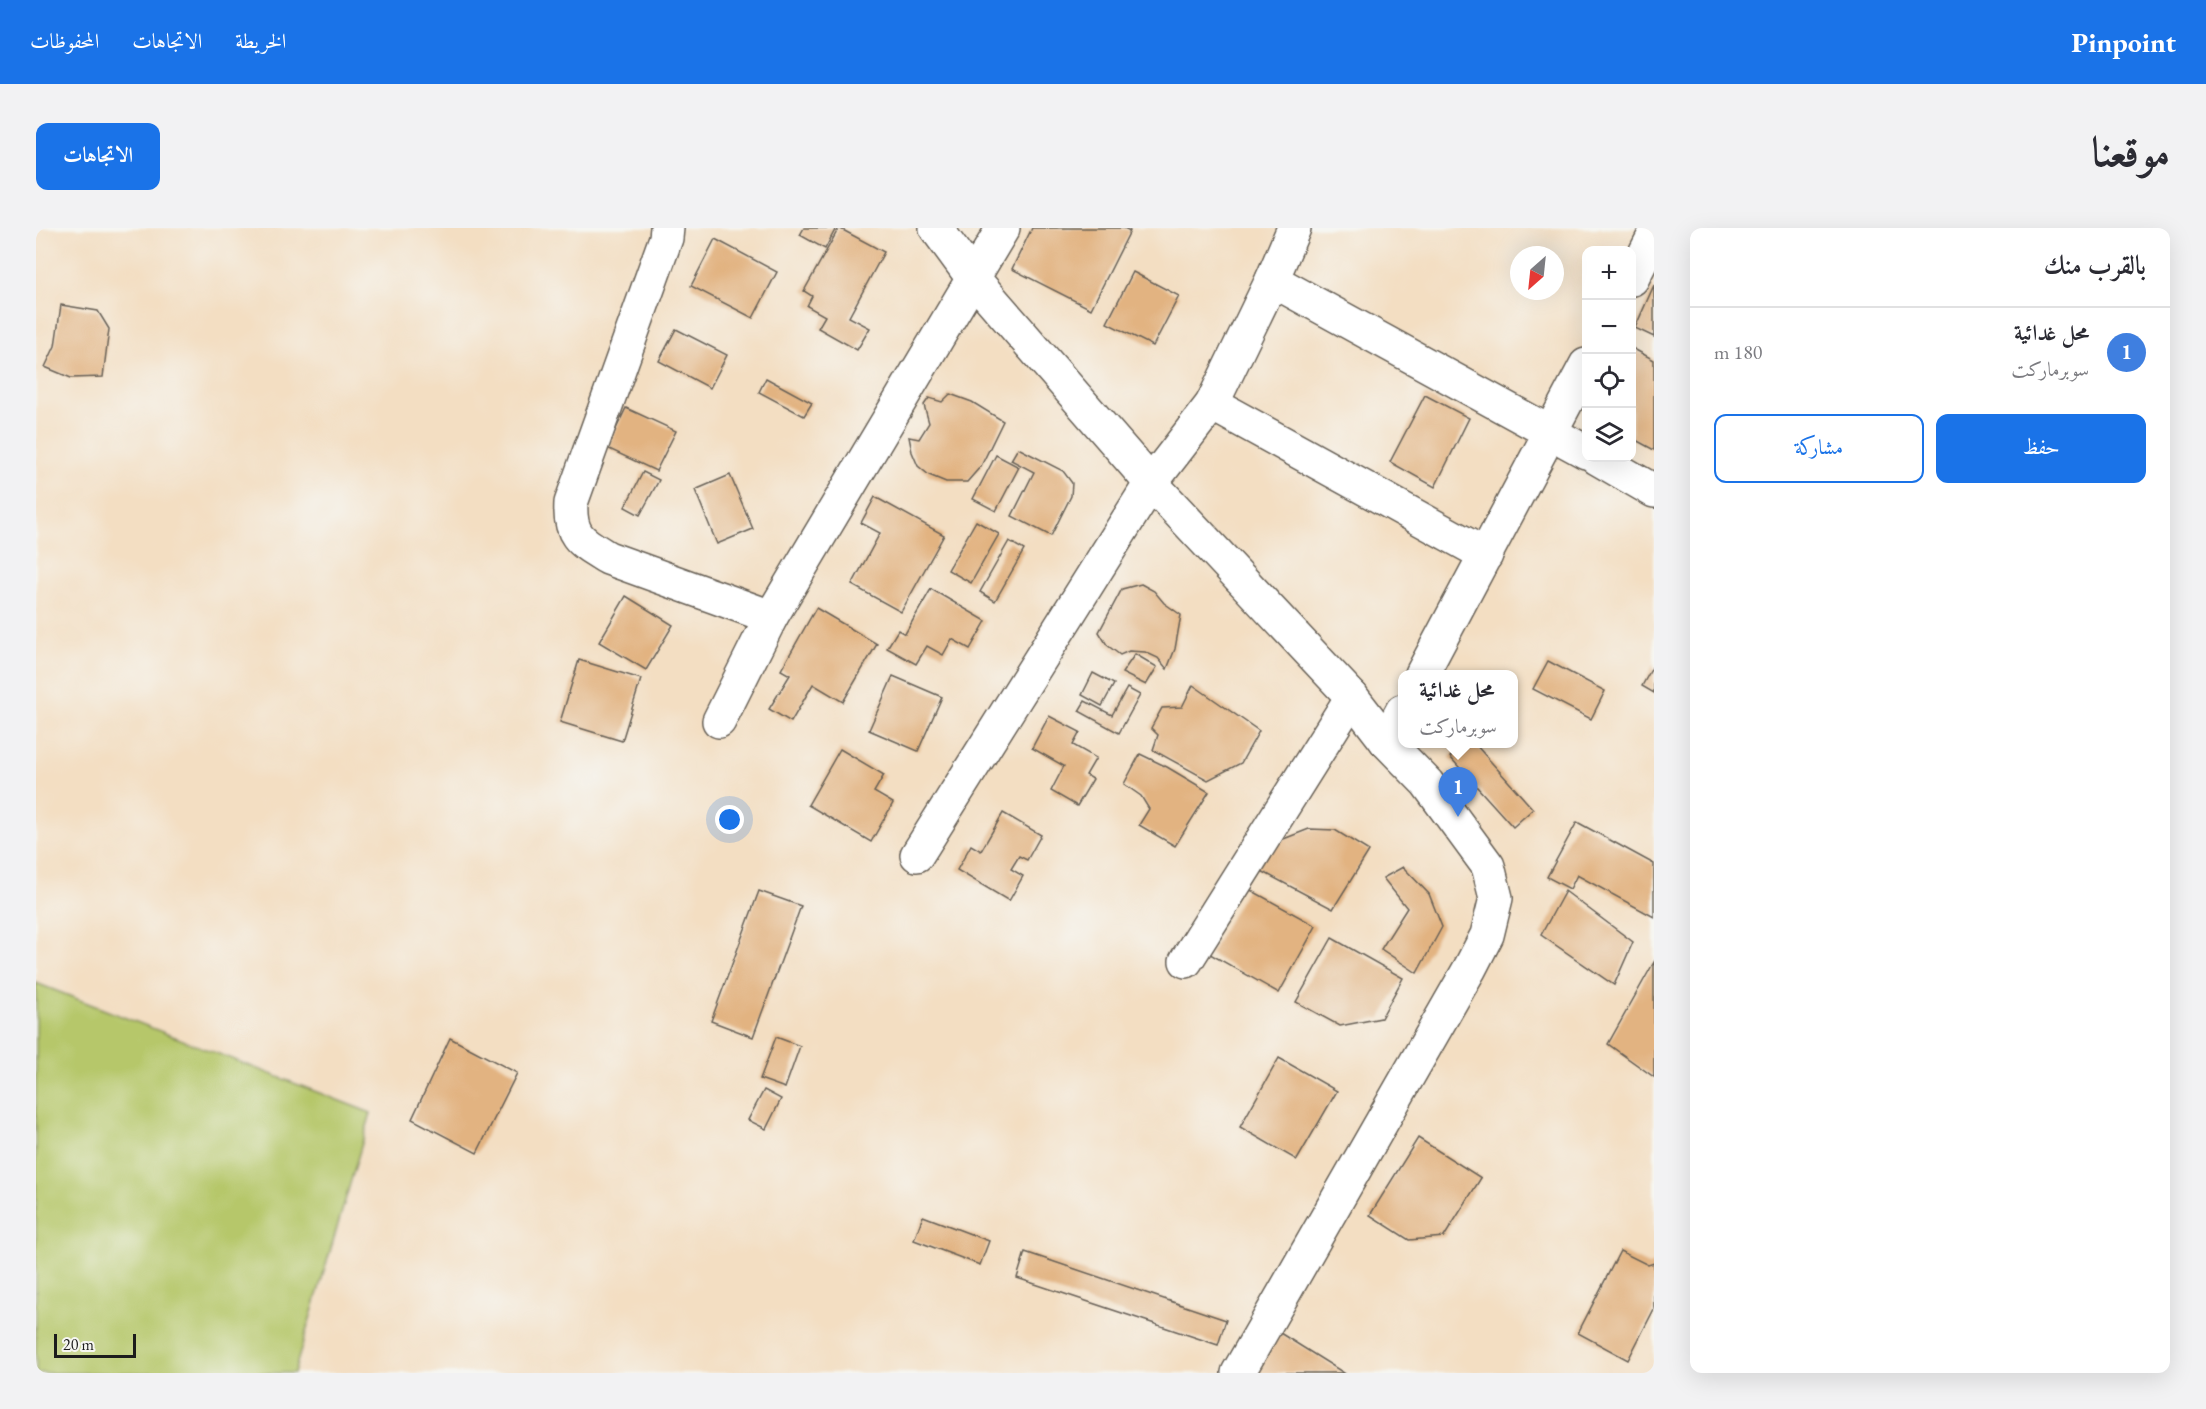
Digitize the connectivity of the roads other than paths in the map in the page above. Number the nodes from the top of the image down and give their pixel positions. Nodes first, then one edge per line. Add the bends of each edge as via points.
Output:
1 (667, 228) edge
2 (936, 228) edge
3 (1003, 228) edge
4 (1294, 228) edge
5 (1654, 236) edge
6 (1636, 271) edge
7 (972, 277) junction
8 (1272, 280) junction
9 (1582, 375) edge
10 (1212, 404) junction
11 (1552, 432) junction
12 (1582, 449) edge
13 (1604, 462) edge
14 (1151, 483) junction
15 (1654, 491) edge
16 (1486, 555) junction
17 (771, 617) junction
18 (1425, 670) edge
19 (1352, 697) junction
20 (1398, 718) edge
21 (719, 721) dead end
22 (1386, 741) junction
23 (917, 855) dead end
24 (1186, 961) dead end
25 (1238, 1373) edge

1 - 17 street via 571,503 570,518 574,532 609,558
2 - 7 street
3 - 7 street
4 - 8 street
5 - 6 street
7 - 14 street
7 - 17 street
8 - 10 street
8 - 11 street
9 - 11 street
10 - 14 street
10 - 16 street
11 - 12 street
11 - 16 street
13 - 15 street
14 - 19 street
14 - 23 street
16 - 18 street
17 - 21 street
19 - 22 street
19 - 24 street
20 - 22 street
22 - 25 street via 1427,783 1488,866 1496,898 1487,935 1470,969

